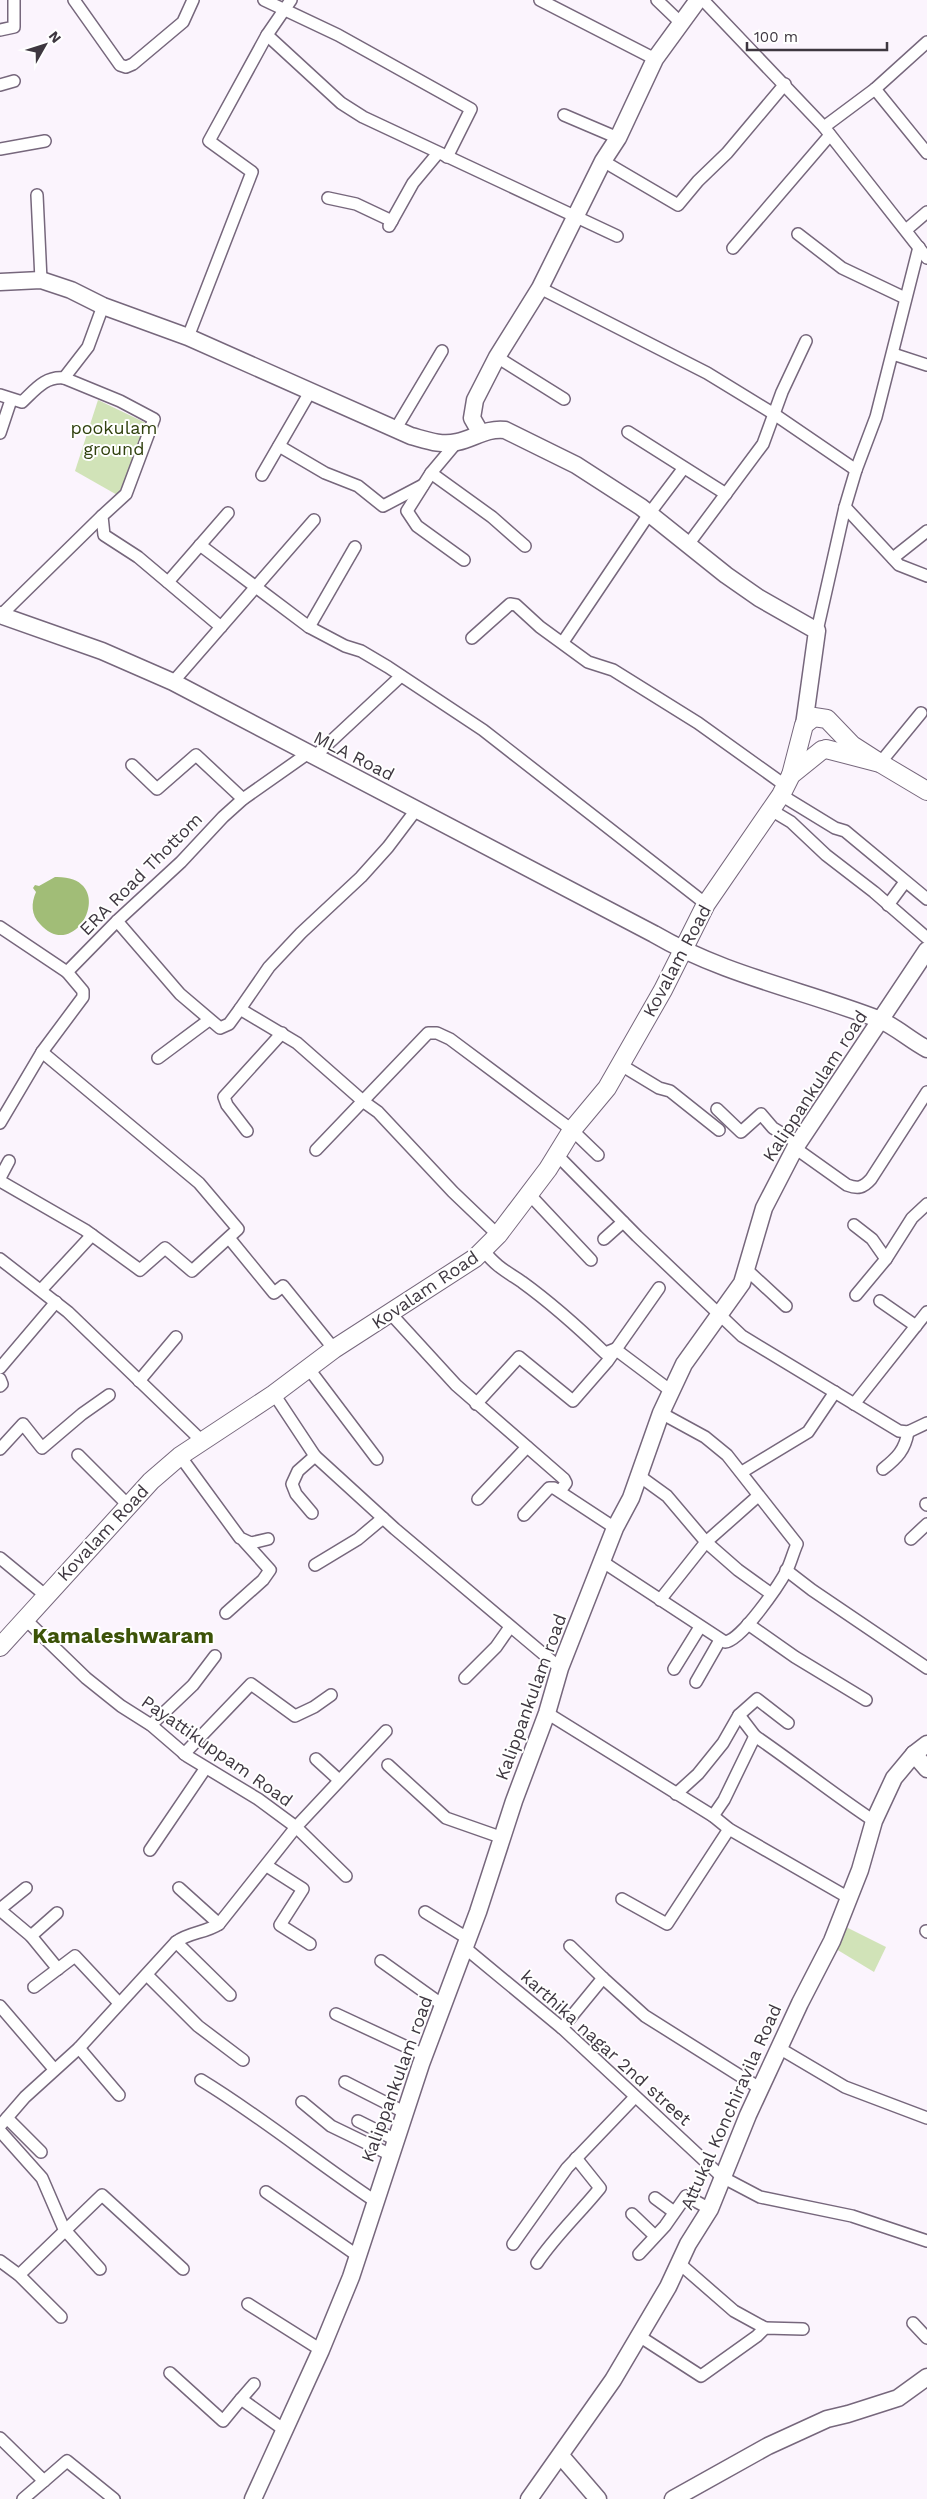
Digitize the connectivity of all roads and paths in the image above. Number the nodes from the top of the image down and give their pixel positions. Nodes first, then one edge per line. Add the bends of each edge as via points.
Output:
1 (14, 0) edge
2 (74, 0) edge
3 (193, 0) edge
4 (264, 0) edge
5 (291, 0) edge
6 (540, 0) edge
7 (657, 0) edge
8 (698, 0) edge
9 (703, 0) edge
10 (284, 11) junction
11 (681, 22) junction
12 (0, 30) edge
13 (267, 35) junction
14 (927, 42) edge
15 (655, 59) junction
16 (14, 81) dead end
17 (786, 84) junction
18 (0, 86) edge
19 (878, 93) junction
20 (564, 115) dead end
21 (827, 131) junction
22 (618, 138) junction
23 (45, 141) dead end
24 (0, 149) edge
25 (927, 153) edge
26 (442, 155) junction
27 (603, 161) junction
28 (38, 195) dead end
29 (328, 198) dead end
30 (927, 212) edge
31 (575, 218) junction
32 (906, 230) junction
33 (798, 234) dead end
34 (617, 236) dead end
35 (918, 247) junction
36 (733, 248) dead end
37 (927, 258) edge
38 (41, 280) junction
39 (0, 282) edge
40 (540, 288) junction
41 (905, 298) junction
42 (103, 306) junction
43 (188, 337) junction
44 (806, 341) dead end
45 (442, 351) dead end
46 (893, 354) junction
47 (497, 357) junction
48 (927, 365) edge
49 (64, 378) junction
50 (310, 392) junction
51 (0, 395) edge
52 (564, 399) dead end
53 (11, 400) junction
54 (774, 414) junction
55 (395, 430) junction
56 (480, 432) junction
57 (628, 432) dead end
58 (0, 433) edge
59 (457, 442) junction
60 (279, 446) junction
61 (683, 469) junction
62 (856, 470) junction
63 (431, 473) junction
64 (262, 475) dead end
65 (423, 485) junction
66 (726, 494) junction
67 (845, 507) junction
68 (228, 513) dead end
69 (649, 514) junction
70 (102, 516) junction
71 (314, 520) dead end
72 (927, 531) edge
73 (200, 545) junction
74 (525, 546) dead end
75 (688, 546) junction
76 (354, 547) dead end
77 (893, 558) junction
78 (464, 560) dead end
79 (927, 576) edge
80 (168, 582) junction
81 (256, 586) junction
82 (1, 615) edge
83 (221, 626) junction
84 (309, 627) junction
85 (817, 631) junction
86 (472, 638) dead end
87 (563, 642) junction
88 (401, 676) junction
89 (173, 682) junction
90 (808, 697) junction
91 (921, 713) dead end
92 (831, 724) junction
93 (803, 729) junction
94 (824, 750) junction
95 (311, 756) junction
96 (880, 763) junction
97 (132, 765) dead end
98 (786, 786) junction
99 (927, 791) edge
100 (243, 799) junction
101 (416, 810) junction
102 (771, 810) junction
103 (905, 882) junction
104 (927, 899) edge
105 (706, 904) junction
106 (888, 905) junction
107 (117, 921) junction
108 (0, 927) edge
109 (927, 938) edge
110 (927, 950) edge
111 (682, 951) junction
112 (68, 972) junction
113 (240, 1009) junction
114 (209, 1020) junction
115 (880, 1020) junction
116 (282, 1032) junction
117 (927, 1049) edge
118 (42, 1052) junction
119 (158, 1058) dead end
120 (621, 1065) junction
121 (927, 1092) edge
122 (364, 1102) junction
123 (717, 1110) dead end
124 (0, 1123) edge
125 (572, 1130) junction
126 (719, 1130) dead end
127 (247, 1131) dead end
128 (796, 1146) junction
129 (316, 1150) dead end
130 (557, 1155) junction
131 (598, 1155) dead end
132 (10, 1161) dead end
133 (0, 1180) edge
134 (529, 1194) junction
135 (927, 1204) edge
136 (623, 1222) junction
137 (854, 1225) dead end
138 (92, 1235) junction
139 (498, 1235) junction
140 (229, 1238) junction
141 (604, 1239) dead end
142 (483, 1250) junction
143 (0, 1259) edge
144 (886, 1259) junction
145 (591, 1260) dead end
146 (746, 1270) junction
147 (659, 1288) dead end
148 (41, 1290) junction
149 (856, 1295) dead end
150 (56, 1302) junction
151 (880, 1302) dead end
152 (786, 1306) dead end
153 (927, 1312) edge
154 (391, 1314) junction
155 (719, 1315) junction
156 (916, 1326) junction
157 (176, 1337) dead end
158 (615, 1349) junction
159 (334, 1350) junction
160 (0, 1368) edge
161 (309, 1369) junction
162 (0, 1379) edge
163 (139, 1381) junction
164 (0, 1386) edge
165 (671, 1391) junction
166 (835, 1392) junction
167 (274, 1394) junction
168 (109, 1395) dead end
169 (476, 1404) junction
170 (854, 1404) junction
171 (661, 1413) junction
172 (927, 1423) edge
173 (908, 1432) junction
174 (203, 1442) junction
175 (527, 1447) junction
176 (0, 1449) edge
177 (78, 1455) dead end
178 (180, 1456) junction
179 (315, 1456) junction
180 (377, 1458) dead end
181 (883, 1469) dead end
182 (742, 1472) junction
183 (638, 1475) junction
184 (560, 1491) junction
185 (758, 1496) junction
186 (478, 1499) dead end
187 (128, 1505) junction
188 (312, 1513) dead end
189 (524, 1516) dead end
190 (382, 1518) junction
191 (927, 1524) edge
192 (615, 1528) junction
193 (268, 1539) dead end
194 (911, 1539) dead end
195 (244, 1541) junction
196 (706, 1542) junction
197 (0, 1558) edge
198 (603, 1562) junction
199 (315, 1565) dead end
200 (786, 1570) junction
201 (770, 1593) junction
202 (44, 1595) junction
203 (660, 1600) junction
204 (226, 1613) dead end
205 (24, 1618) junction
206 (748, 1624) junction
207 (510, 1626) junction
208 (700, 1627) junction
209 (720, 1640) junction
210 (0, 1646) edge
211 (215, 1656) dead end
212 (560, 1668) junction
213 (927, 1668) edge
214 (674, 1669) dead end
215 (465, 1678) dead end
216 (696, 1682) dead end
217 (331, 1695) dead end
218 (866, 1700) dead end
219 (547, 1713) junction
220 (739, 1715) junction
221 (788, 1723) dead end
222 (151, 1725) junction
223 (386, 1731) dead end
224 (755, 1736) junction
225 (921, 1749) edge
226 (184, 1754) junction
227 (316, 1759) dead end
228 (388, 1765) dead end
229 (205, 1769) junction
230 (927, 1769) edge
231 (339, 1780) junction
232 (676, 1794) junction
233 (713, 1816) junction
234 (874, 1821) junction
235 (296, 1828) junction
236 (729, 1829) junction
237 (503, 1838) junction
238 (150, 1850) dead end
239 (267, 1866) junction
240 (346, 1876) dead end
241 (26, 1888) dead end
242 (180, 1888) dead end
243 (849, 1898) junction
244 (622, 1899) dead end
245 (0, 1909) edge
246 (425, 1912) dead end
247 (57, 1913) dead end
248 (220, 1924) junction
249 (31, 1936) junction
250 (176, 1942) junction
251 (466, 1942) junction
252 (310, 1944) dead end
253 (570, 1946) dead end
254 (381, 1960) dead end
255 (58, 1968) junction
256 (147, 1975) junction
257 (603, 1978) junction
258 (34, 1987) dead end
259 (230, 1995) dead end
260 (119, 2003) junction
261 (0, 2006) edge
262 (444, 2006) junction
263 (336, 2014) dead end
264 (562, 2028) junction
265 (79, 2048) junction
266 (779, 2048) junction
267 (424, 2055) junction
268 (243, 2060) dead end
269 (54, 2069) junction
270 (201, 2080) dead end
271 (345, 2082) dead end
272 (761, 2089) junction
273 (119, 2095) dead end
274 (635, 2097) junction
275 (302, 2102) dead end
276 (406, 2113) junction
277 (927, 2118) edge
278 (358, 2121) dead end
279 (4, 2122) edge
280 (0, 2131) edge
281 (393, 2148) junction
282 (41, 2152) dead end
283 (576, 2158) junction
284 (722, 2177) junction
285 (266, 2192) dead end
286 (655, 2198) dead end
287 (375, 2201) junction
288 (710, 2209) junction
289 (674, 2212) junction
290 (632, 2214) dead end
291 (64, 2229) junction
292 (655, 2236) junction
293 (927, 2241) edge
294 (514, 2244) dead end
295 (639, 2254) dead end
296 (358, 2256) junction
297 (0, 2261) edge
298 (537, 2263) dead end
299 (680, 2264) junction
300 (100, 2269) dead end
301 (183, 2269) dead end
302 (19, 2275) junction
303 (248, 2304) dead end
304 (61, 2316) dead end
305 (913, 2324) dead end
306 (765, 2328) junction
307 (803, 2329) dead end
308 (639, 2336) junction
309 (927, 2338) edge
310 (321, 2350) junction
311 (170, 2374) dead end
312 (927, 2377) edge
313 (254, 2384) dead end
314 (241, 2399) junction
315 (283, 2429) junction
316 (0, 2438) edge
317 (561, 2456) junction
318 (44, 2482) junction
319 (108, 2498) edge
320 (23, 2499) edge
321 (253, 2499) edge
322 (529, 2499) edge
323 (598, 2499) edge
324 (673, 2499) edge

1 - 12 street via 14,27
2 - 3 street via 120,65 126,67 183,22
4 - 10 street
5 - 10 street
6 - 15 street
7 - 11 street
8 - 11 street
9 - 17 street
10 - 13 street
10 - 26 street via 338,34 471,109
11 - 15 street
13 - 26 street via 341,103 363,118
13 - 43 street via 209,141 252,172
14 - 19 street
15 - 22 street
16 - 18 street
17 - 21 street
17 - 27 street via 678,205
19 - 21 street
19 - 25 street
20 - 22 street
21 - 32 street
21 - 36 street
22 - 27 street
23 - 24 street
26 - 29 street via 413,183 390,223 356,204
26 - 31 street
27 - 31 street
28 - 38 street
30 - 32 street
31 - 34 street
31 - 40 street
32 - 35 street
33 - 41 street via 842,268
35 - 37 street
35 - 41 street
38 - 39 street
38 - 42 street
40 - 47 street
40 - 54 street via 707,373
41 - 46 street
42 - 43 street
42 - 49 street via 88,347
43 - 50 street
44 - 54 street
45 - 55 street
46 - 48 street
46 - 62 street via 876,418
47 - 52 street
47 - 56 street via 472,411
49 - 53 street via 54,377 44,382 22,402
49 - 70 street via 154,419 126,494
50 - 55 street
50 - 60 street
51 - 53 street
53 - 58 street
54 - 62 street
54 - 66 street via 763,444
55 - 59 street via 436,442
56 - 59 street
56 - 69 street via 505,430 576,465
57 - 61 street
59 - 63 street
60 - 64 street
60 - 65 street via 325,473 358,486 383,506
61 - 66 street
61 - 69 street
62 - 67 street
63 - 65 street
63 - 74 street via 492,517
65 - 78 street via 407,511 409,517
66 - 75 street
67 - 77 street
67 - 85 street
68 - 73 street
69 - 75 street
69 - 87 street
70 - 80 street via 104,535
70 - 82 street
71 - 81 street
72 - 77 street
73 - 80 street
73 - 81 street
75 - 85 street via 759,598
76 - 84 street
77 - 79 street
80 - 83 street
81 - 83 street
81 - 84 street
82 - 89 street, MLA Road via 102,651
83 - 89 street
84 - 88 street via 361,651
85 - 90 street
86 - 87 street via 510,604 516,605
87 - 98 street via 588,662 613,670 698,723
88 - 95 street, ERA Road Thottom
88 - 105 street via 505,746
89 - 95 street, MLA Road
90 - 92 street
90 - 93 street
91 - 96 street
92 - 93 main road via 814,717
92 - 94 main road via 834,740
92 - 96 main road via 852,745
93 - 94 main road via 808,747
93 - 98 main road
94 - 96 main road
94 - 98 main road, Kovalam Road
95 - 100 street, ERA Road Thottom
95 - 101 street, MLA Road
96 - 99 main road
97 - 100 street via 156,789 196,755
98 - 102 main road, Kovalam Road
98 - 103 street
100 - 107 street, ERA Road Thottom
101 - 111 street, MLA Road
101 - 113 street via 361,878 269,967
102 - 105 main road, Kovalam Road
102 - 106 street via 791,822
103 - 104 street
103 - 106 street
105 - 111 main road, Kovalam Road
106 - 109 street
107 - 112 street, ERA Road Thottom
107 - 114 street via 180,994
108 - 112 street
110 - 115 street, Kalippankulam road
111 - 115 street, MLA Road
111 - 120 main road, Kovalam Road
112 - 118 street via 83,991 82,997
113 - 114 street via 229,1024 220,1028
113 - 116 street
114 - 119 street
115 - 117 street, MLA Road
115 - 128 street, Kalippankulam road
116 - 122 street
116 - 127 street via 224,1097
118 - 124 street
118 - 140 street via 200,1183 238,1229
120 - 125 main road, Kovalam Road via 607,1088
120 - 126 street via 659,1088 670,1091
121 - 128 street via 871,1179 862,1187 847,1184
122 - 125 street via 428,1033 437,1033 450,1039
122 - 129 street
122 - 139 street via 378,1112
123 - 128 street via 741,1132 761,1114
125 - 130 main road, Kovalam Road
125 - 131 street
128 - 146 street, Kalippankulam road via 764,1208 754,1233
130 - 134 main road, Kovalam Road
130 - 136 street
132 - 133 street
133 - 138 street
134 - 139 main road, Kovalam Road
134 - 145 street
135 - 144 street via 912,1218
136 - 141 street
136 - 155 street
137 - 144 street via 872,1239
138 - 140 street via 140,1270 165,1248 192,1271
138 - 148 street
139 - 142 main road, Kovalam Road
140 - 159 street via 274,1293 283,1286
142 - 154 main road, Kovalam Road
142 - 158 street via 502,1271 576,1325 605,1353
143 - 148 street
144 - 149 street
146 - 152 street
146 - 155 street, Kalippankulam road via 742,1282
147 - 158 street
148 - 150 street
150 - 160 street
150 - 163 street
151 - 156 street
153 - 156 street
154 - 159 main road, Kovalam Road
154 - 169 street
155 - 165 street, Kalippankulam road via 684,1364
155 - 166 street via 742,1336
156 - 170 street
157 - 163 street
158 - 165 street
158 - 169 street via 573,1401 519,1357
159 - 161 main road, Kovalam Road
161 - 167 main road, Kovalam Road
161 - 180 street
162 - 164 street
163 - 174 street
165 - 171 street, Kalippankulam road
166 - 170 street
166 - 182 street via 808,1432
167 - 174 main road, Kovalam Road
167 - 179 street
168 - 176 street via 42,1448 23,1424
169 - 175 street
170 - 173 street via 899,1431
171 - 182 street via 705,1437
171 - 183 street, Kalippankulam road
172 - 173 street
173 - 181 street via 906,1445 898,1457
174 - 178 main road, Kovalam Road
175 - 184 street via 564,1479 566,1483
175 - 186 street
177 - 187 street
178 - 187 main road, Kovalam Road
178 - 195 street
179 - 188 street via 298,1472 292,1484
179 - 190 street
182 - 185 street
183 - 192 street, Kalippankulam road via 631,1498
183 - 196 street via 667,1496
184 - 189 street via 549,1488
184 - 192 street
185 - 196 street
185 - 200 street via 796,1544
187 - 202 main road, Kovalam Road
190 - 199 street via 358,1539
190 - 207 street
191 - 194 street
192 - 198 street, Kalippankulam road
193 - 195 street via 251,1543
195 - 204 street via 270,1570
196 - 201 street
196 - 203 street
197 - 202 street
198 - 203 street
198 - 212 street, Kalippankulam road
200 - 201 street
200 - 213 street
201 - 206 street
202 - 205 main road, Kovalam Road
203 - 208 street
205 - 210 main road, Kovalam Road
205 - 222 street, Payattikuppam Road via 86,1678
206 - 209 street via 731,1642
206 - 218 street
207 - 212 street
207 - 215 street via 496,1647
208 - 209 street
208 - 214 street
209 - 216 street
211 - 222 street via 193,1685
212 - 219 street, Kalippankulam road
217 - 226 street via 295,1716 251,1684
219 - 232 street
219 - 237 street, Kalippankulam road
220 - 221 street via 757,1699
220 - 224 street
220 - 232 street via 711,1759
222 - 226 street, Payattikuppam Road
223 - 231 street
224 - 233 street
224 - 234 street
225 - 230 street
225 - 234 street, Attukal Konchiravila Road via 894,1778
226 - 229 street, Payattikuppam Road
227 - 231 street
228 - 237 street via 446,1818
229 - 235 street, Payattikuppam Road via 258,1798
229 - 238 street
231 - 235 street
232 - 233 street
233 - 236 street
234 - 243 street, Attukal Konchiravila Road
235 - 239 street, Payattikuppam Road
235 - 240 street
236 - 243 street
236 - 244 street via 667,1924
237 - 251 street, Kalippankulam road
239 - 248 street, Payattikuppam Road
239 - 252 street via 303,1889 280,1925
241 - 245 street
242 - 248 street
243 - 266 street, Attukal Konchiravila Road via 832,1942
245 - 249 street
246 - 251 street, karthika nagar 2nd street
247 - 249 street
248 - 250 street via 204,1932 185,1935
249 - 255 street
250 - 256 street
250 - 259 street
251 - 262 street, Kalippankulam road
251 - 264 street, karthika nagar 2nd street
253 - 257 street
254 - 262 street
255 - 258 street
255 - 260 street via 75,1956
256 - 260 street
256 - 268 street via 198,2026
257 - 264 street
257 - 272 street via 645,2016
260 - 265 street
261 - 269 street
262 - 267 street, Kalippankulam road
263 - 267 street
264 - 274 street, karthika nagar 2nd street
265 - 269 street
265 - 273 street
266 - 272 street, Attukal Konchiravila Road
266 - 277 street via 845,2088
267 - 276 street, Kalippankulam road
269 - 279 street via 25,2096
270 - 287 street via 249,2109 335,2175
271 - 276 street
272 - 284 street, Attukal Konchiravila Road
274 - 283 street via 605,2137
274 - 284 street, karthika nagar 2nd street
275 - 281 street via 330,2126
276 - 281 street, Kalippankulam road
278 - 281 street
279 - 282 street
280 - 291 street via 42,2178
281 - 287 street, Kalippankulam road
283 - 294 street
283 - 298 street via 600,2188 553,2240
284 - 288 street, Attukal Konchiravila Road
284 - 293 street, karthika nagar 2nd street via 760,2197 852,2216
285 - 296 street
286 - 289 street
287 - 296 street, Kalippankulam road
288 - 289 street via 686,2196
288 - 299 street, Attukal Konchiravila Road via 688,2244
289 - 292 street
290 - 292 street
291 - 300 street
291 - 301 street via 102,2195
291 - 302 street
292 - 295 street
296 - 310 street, Kalippankulam road
297 - 302 street
299 - 306 street via 734,2311
299 - 308 street, Attukal Konchiravila Road
302 - 304 street
303 - 310 street
305 - 309 street
306 - 307 street
306 - 308 street via 701,2376
308 - 317 street, Attukal Konchiravila Road
310 - 315 street, Kalippankulam road
311 - 314 street via 223,2421
312 - 324 street via 898,2398 827,2419 768,2446
313 - 314 street
314 - 315 street
315 - 321 street, Kalippankulam road
316 - 318 street
317 - 322 street, Attukal Konchiravila Road
317 - 323 street
318 - 319 street via 67,2461
318 - 320 street

